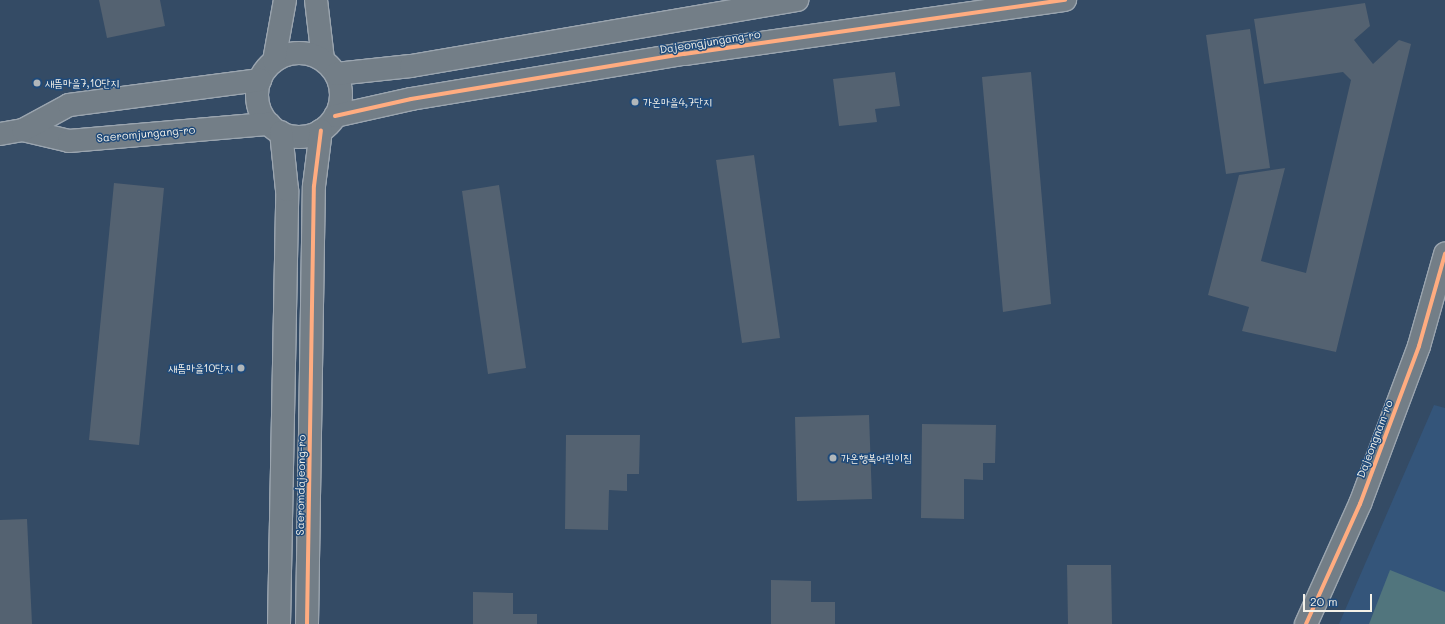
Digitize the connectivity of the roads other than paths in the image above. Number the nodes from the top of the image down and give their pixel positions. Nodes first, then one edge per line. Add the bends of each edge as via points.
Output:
1 (285, 0) edge
2 (316, 0) edge
3 (797, 0) edge
4 (1065, 0) edge
5 (274, 61) junction
6 (330, 67) junction
7 (260, 80) junction
8 (328, 123) junction
9 (275, 128) junction
10 (23, 130) junction
11 (0, 134) edge
12 (1445, 254) edge
13 (279, 624) edge
14 (307, 624) edge
15 (1306, 624) edge

1 - 5 street
2 - 6 street
3 - 6 street via 411,66
4 - 8 street, Dajeongjungang-ro via 684,54 411,99
5 - 6 street via 290,53 307,53
5 - 7 street
6 - 8 street via 341,95
7 - 9 street via 257,99
7 - 10 street, Saeromjungang-ro via 69,105
8 - 9 street via 301,136
8 - 14 street, Saeromdajeong-ro via 314,186
9 - 10 street, Saeromjungang-ro via 69,141
9 - 13 street, Saeromdajeong-ro via 287,198
10 - 11 street, Saeromjungang-ro
12 - 15 street, Dajeongnam-ro via 1419,346 1368,484

